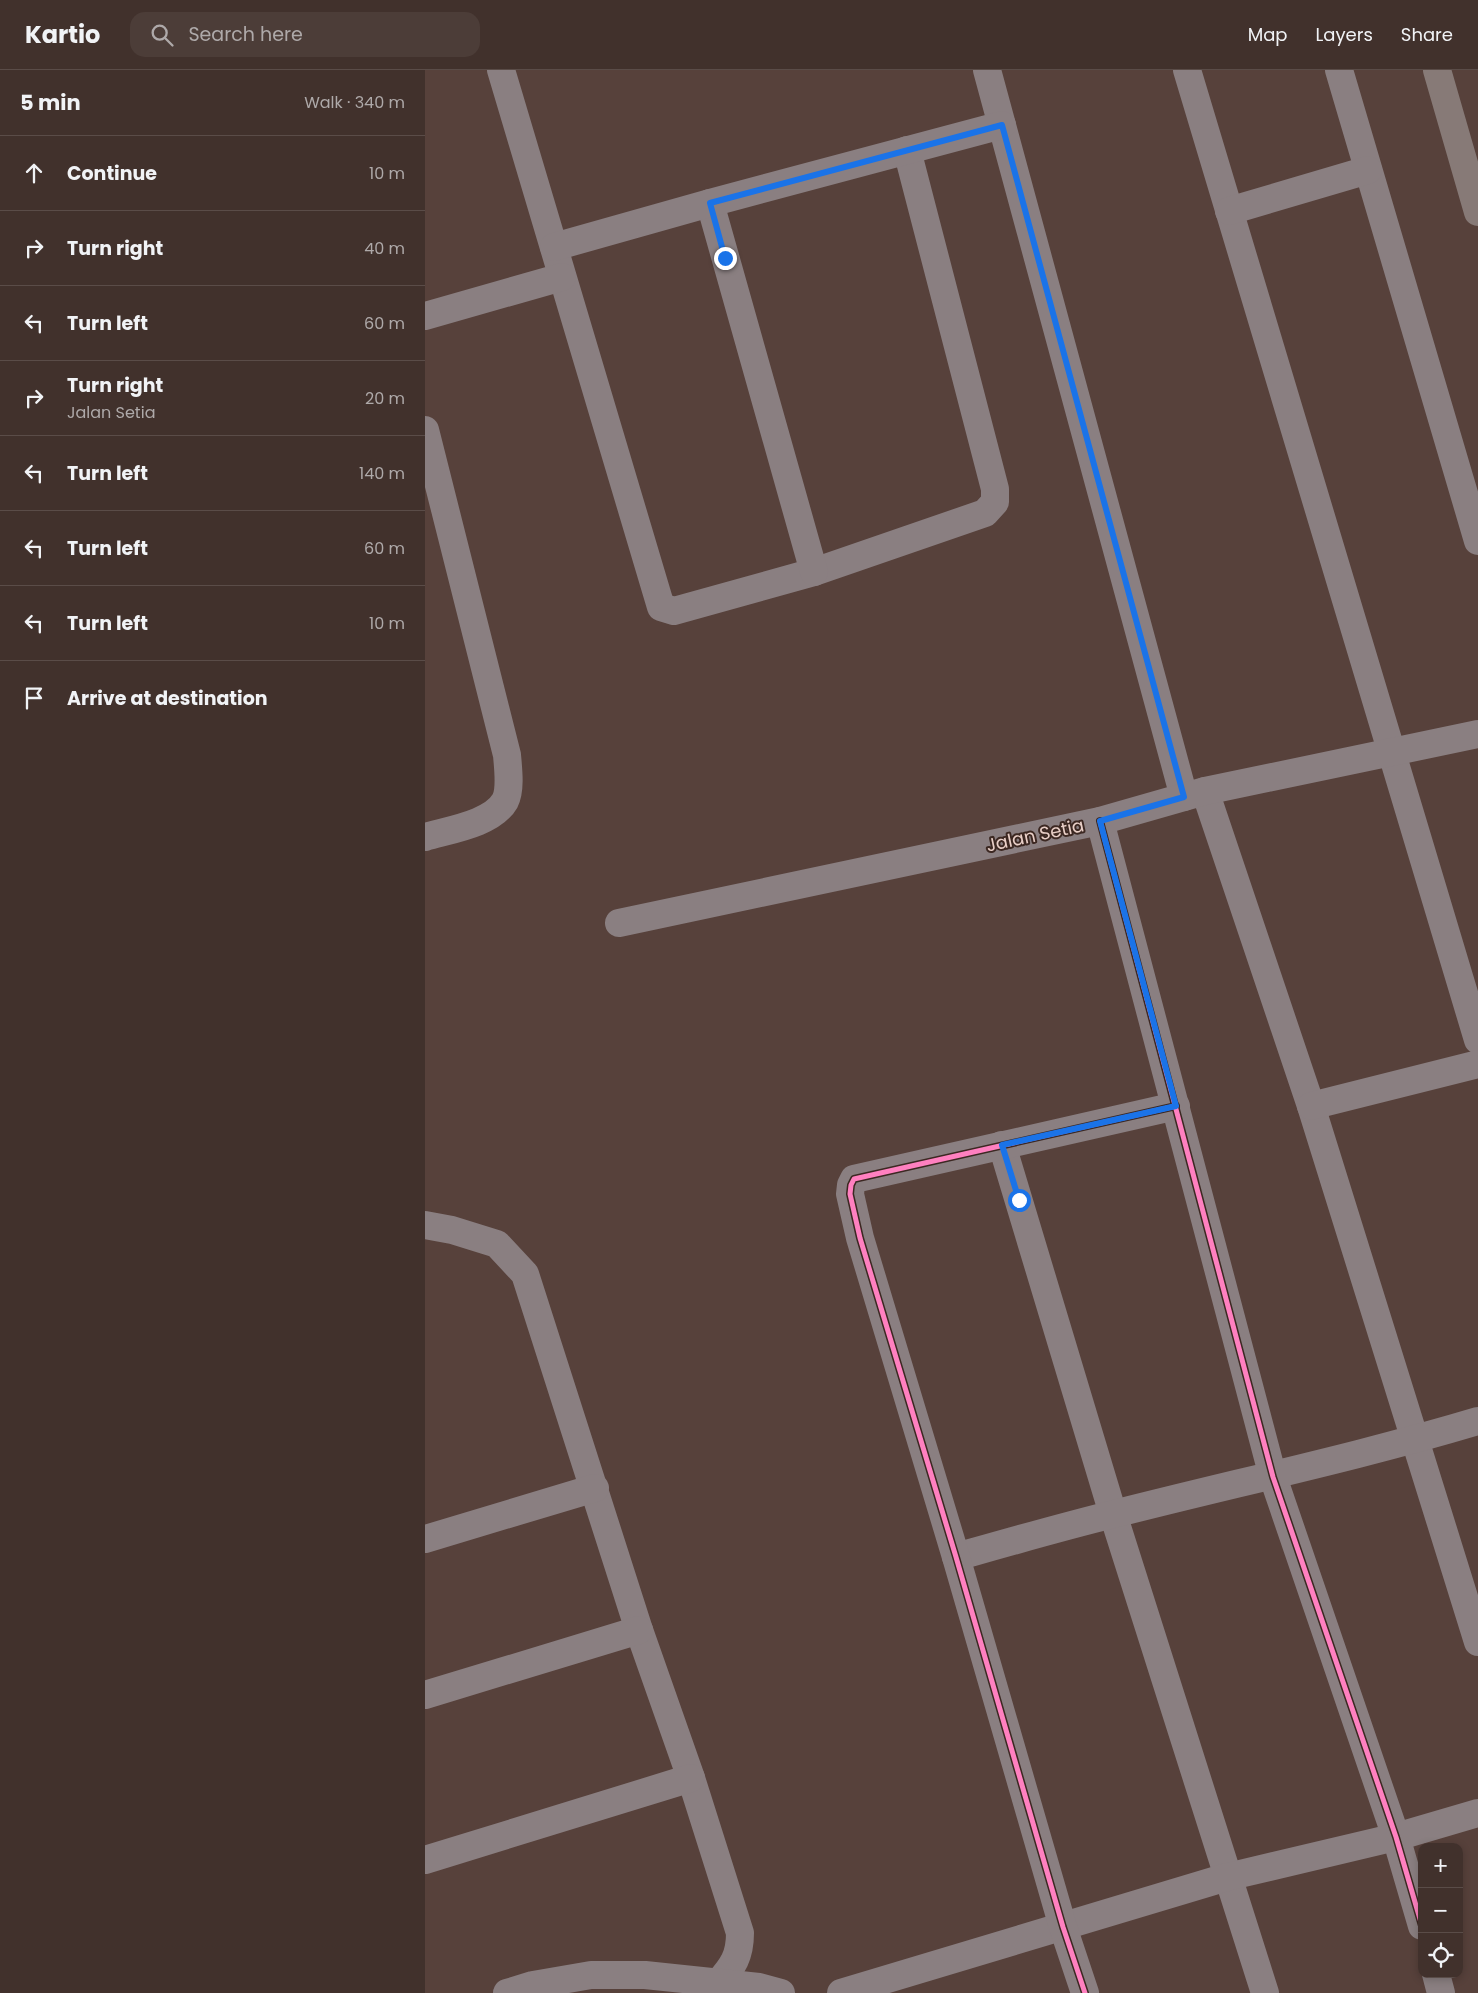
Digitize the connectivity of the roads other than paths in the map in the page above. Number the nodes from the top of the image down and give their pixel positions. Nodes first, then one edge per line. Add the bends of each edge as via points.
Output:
1 (501, 70) edge
2 (987, 70) edge
3 (1187, 70) edge
4 (1339, 70) edge
5 (1437, 70) edge
6 (1451, 70) edge
7 (1449, 111) junction
8 (1002, 125) junction
9 (907, 150) junction
10 (1368, 170) junction
11 (710, 203) junction
12 (1229, 211) junction
13 (1478, 212) edge
14 (555, 247) junction
15 (562, 277) junction
16 (425, 316) edge
17 (425, 430) edge
18 (1478, 541) edge
19 (814, 572) junction
20 (1478, 734) edge
21 (1392, 752) junction
22 (1195, 794) junction
23 (1100, 821) junction
24 (425, 837) edge
25 (619, 923) dead end
26 (1478, 1040) edge
27 (1478, 1064) edge
28 (1176, 1106) junction
29 (1311, 1106) junction
30 (1002, 1145) junction
31 (425, 1225) edge
32 (1478, 1421) edge
33 (1415, 1440) junction
34 (1273, 1476) junction
35 (595, 1488) junction
36 (1113, 1514) junction
37 (425, 1539) edge
38 (956, 1557) junction
39 (639, 1630) junction
40 (1478, 1642) edge
41 (425, 1695) edge
42 (691, 1778) junction
43 (1478, 1813) edge
44 (1396, 1837) junction
45 (425, 1860) edge
46 (1227, 1877) junction
47 (1418, 1912) edge
48 (1063, 1927) junction
49 (1437, 1978) edge
50 (719, 1982) junction
51 (647, 1984) edge
52 (507, 1993) edge
53 (781, 1993) edge
54 (841, 1993) edge
55 (1085, 1993) edge
56 (1265, 1993) edge
57 (1441, 1993) edge

1 - 14 street
2 - 8 street
3 - 12 street
4 - 10 street
5 - 7 highway
6 - 7 highway
7 - 13 highway
8 - 9 street
8 - 22 street
9 - 11 street
9 - 19 street via 995,489 995,502 985,513
10 - 12 street
10 - 18 street
11 - 14 street
11 - 19 street
12 - 21 street
14 - 15 street
15 - 16 street
15 - 19 street via 661,607 674,611
17 - 24 street via 507,755 509,777 505,801 487,819
20 - 21 street, Jalan Setia
21 - 22 street, Jalan Setia
21 - 26 street
22 - 23 street, Jalan Setia
22 - 29 street
23 - 25 street, Jalan Setia
23 - 28 street
27 - 29 street
28 - 30 street
28 - 34 street
29 - 33 street
30 - 36 street
30 - 38 street via 854,1179 850,1189 860,1238
31 - 35 street via 497,1244 525,1274
32 - 33 street
33 - 34 street
33 - 40 street
34 - 36 street
34 - 44 street
35 - 37 street
35 - 39 street
36 - 38 street
36 - 46 street
38 - 48 street
39 - 41 street
39 - 42 street
42 - 45 street
42 - 50 street via 740,1934 740,1947 733,1967
43 - 44 street
44 - 46 street
44 - 47 street
46 - 48 street
46 - 56 street
48 - 54 street
48 - 55 street
49 - 57 street
50 - 51 street
50 - 53 street
51 - 52 street via 591,1975

